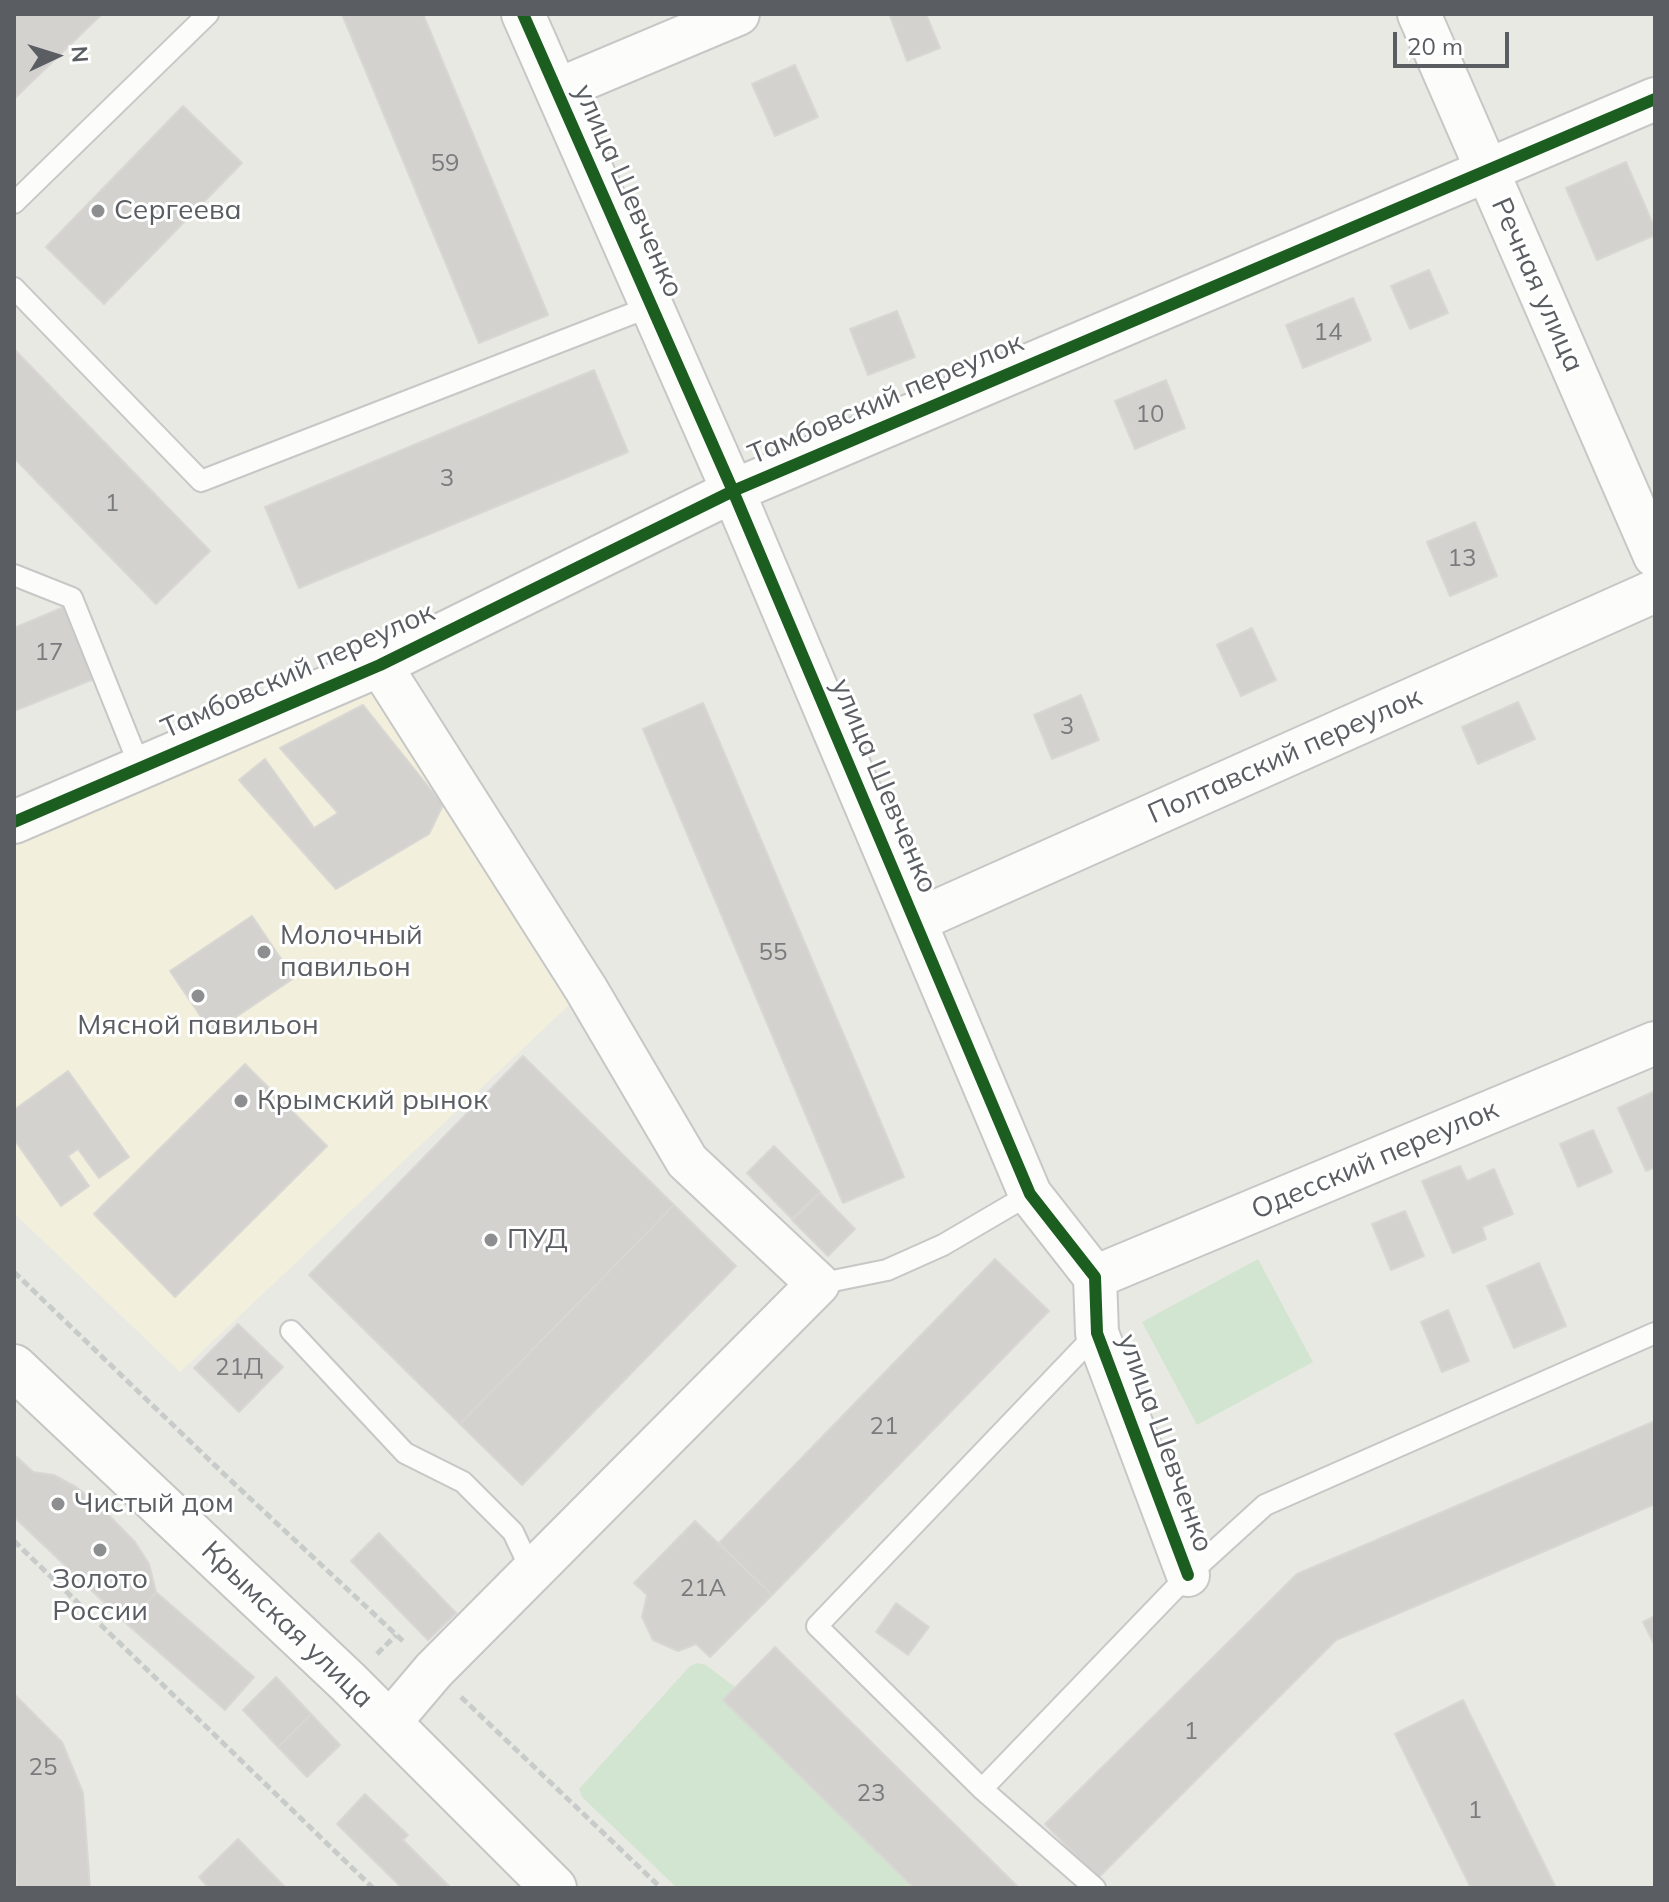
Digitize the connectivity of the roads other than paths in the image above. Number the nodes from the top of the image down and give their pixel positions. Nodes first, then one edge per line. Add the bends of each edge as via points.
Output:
1 (208, 14) edge
2 (523, 14) edge
3 (738, 14) edge
4 (1419, 14) edge
5 (557, 90) junction
6 (1655, 99) edge
7 (1486, 169) junction
8 (14, 203) edge
9 (14, 288) edge
10 (652, 306) junction
11 (733, 491) junction
12 (1655, 556) edge
13 (14, 575) edge
14 (1655, 591) edge
15 (380, 665) junction
16 (140, 767) junction
17 (14, 822) edge
18 (915, 921) junction
19 (1655, 1043) edge
20 (1030, 1194) junction
21 (1095, 1277) junction
22 (818, 1284) junction
23 (291, 1331) dead end
24 (1097, 1333) junction
25 (1655, 1333) edge
26 (14, 1367) edge
27 (532, 1572) junction
28 (1188, 1575) junction
29 (389, 1723) junction
30 (982, 1789) junction
31 (545, 1885) edge
32 (1095, 1888) edge

1 - 8 lane
2 - 5 street, улица Шевченко
3 - 5 street
4 - 7 street, Речная улица
5 - 10 street, улица Шевченко
6 - 7 street, Тамбовский переулок
7 - 11 street, Тамбовский переулок
7 - 12 street, Речная улица
9 - 10 lane via 201,481
10 - 11 street, улица Шевченко
11 - 15 street, Тамбовский переулок
11 - 18 street, улица Шевченко
13 - 16 lane via 72,598
14 - 18 street, Полтавский переулок
15 - 16 street, Тамбовский переулок
15 - 22 street via 586,989 687,1161
16 - 17 street, Тамбовский переулок
18 - 20 street, улица Шевченко
19 - 21 street, Одесский переулок
20 - 21 street, улица Шевченко
20 - 22 lane via 943,1245 887,1270
21 - 24 street, улица Шевченко
22 - 27 street
23 - 27 lane via 405,1453 463,1482 513,1532
24 - 28 street, улица Шевченко
24 - 30 lane via 817,1626
25 - 28 lane via 1265,1505
26 - 29 main road, Крымская улица
27 - 29 street
28 - 30 lane
29 - 31 main road, Крымская улица
30 - 32 lane

